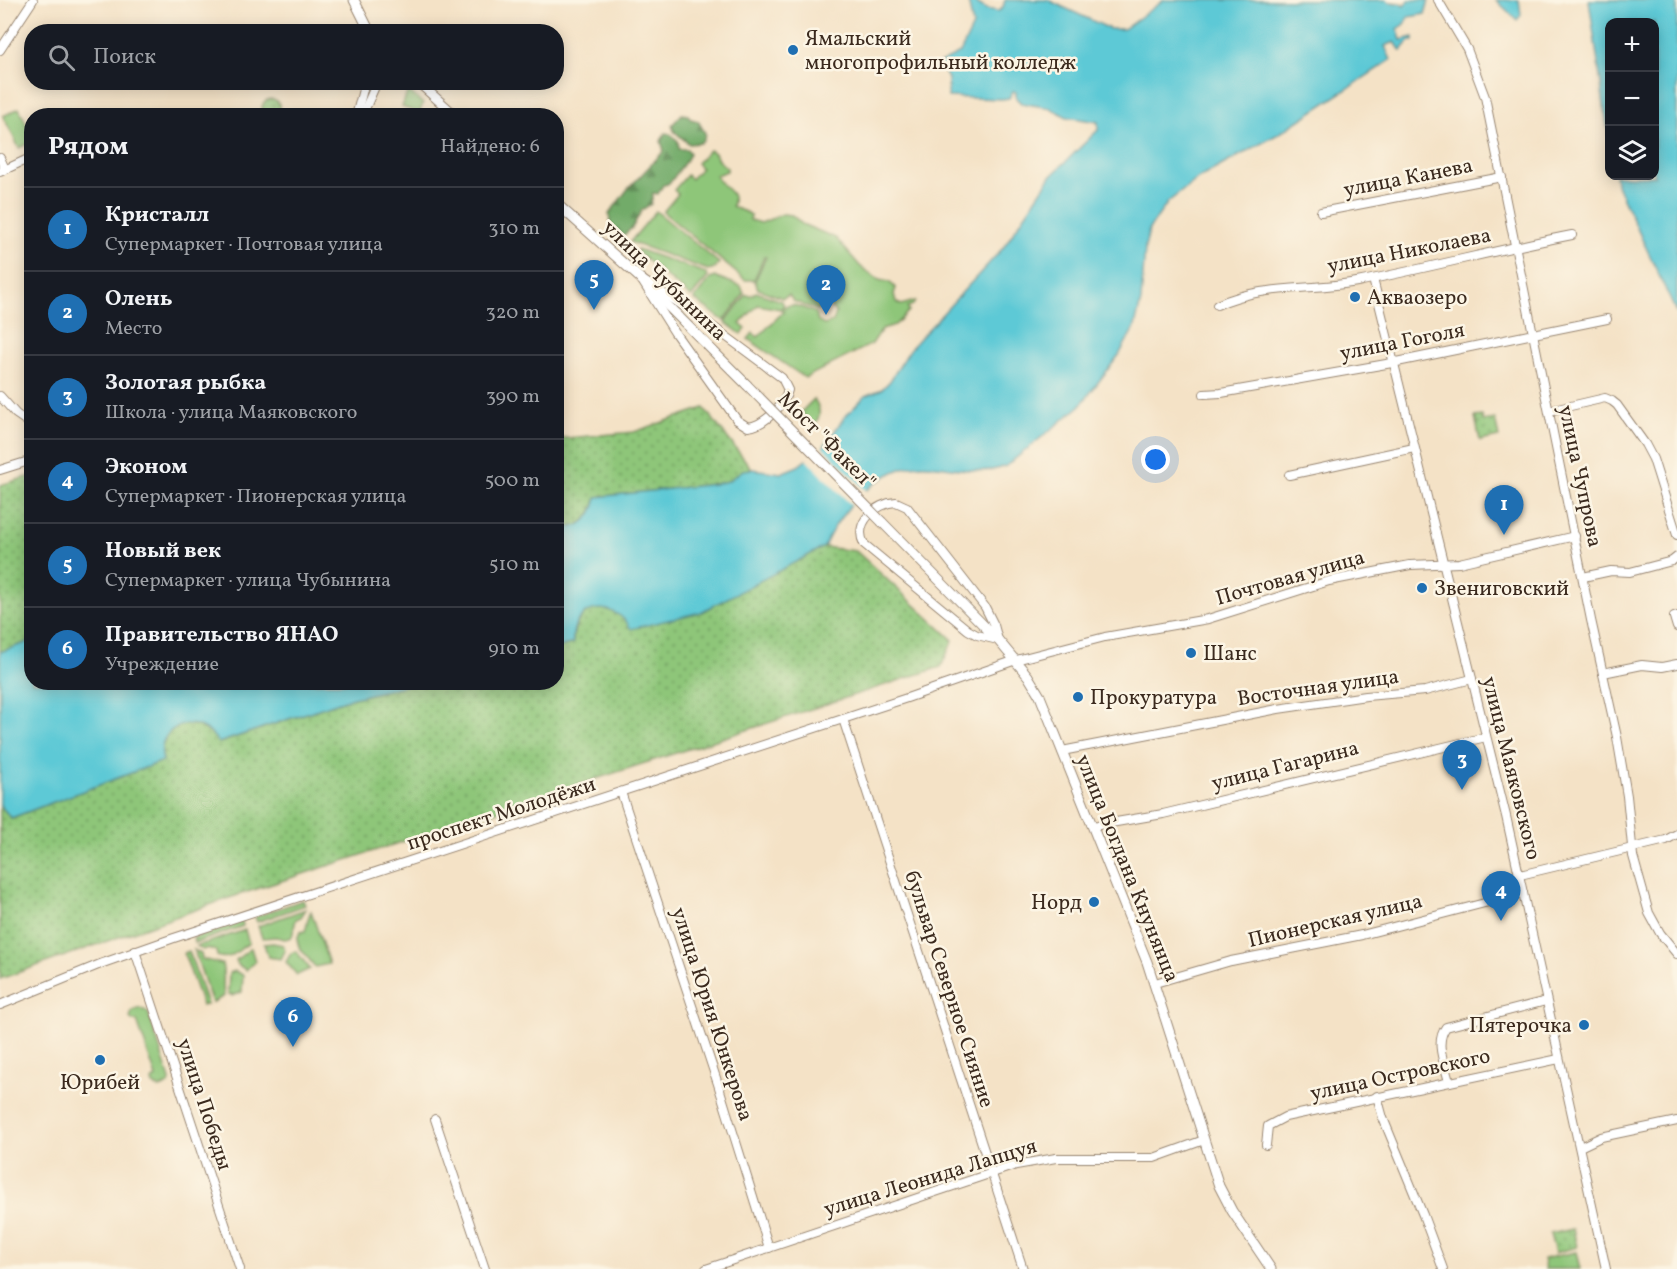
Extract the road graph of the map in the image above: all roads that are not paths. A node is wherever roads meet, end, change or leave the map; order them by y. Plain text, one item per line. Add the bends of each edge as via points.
1 (33, 0) edge
2 (354, 0) edge
3 (1440, 3) edge
4 (366, 24) edge
5 (0, 50) edge
6 (363, 90) edge
7 (373, 90) edge
8 (427, 90) edge
9 (358, 108) edge
10 (366, 108) edge
11 (447, 108) edge
12 (0, 158) edge
13 (24, 161) edge
14 (2, 170) edge
15 (1502, 177) junction
16 (564, 210) edge
17 (1321, 212) dead end
18 (1572, 235) dead end
19 (1515, 246) junction
20 (641, 279) junction
21 (1372, 279) junction
22 (1217, 305) dead end
23 (1607, 319) dead end
24 (1533, 332) junction
25 (1392, 363) junction
26 (747, 385) joint
27 (1204, 394) dead end
28 (0, 396) edge
29 (1549, 411) junction
30 (24, 420) edge
31 (1414, 448) junction
32 (24, 462) edge
33 (0, 470) edge
34 (1289, 475) dead end
35 (882, 522) joint
36 (1677, 535) edge
37 (1575, 536) junction
38 (1677, 557) edge
39 (1444, 565) junction
40 (1583, 577) junction
41 (1677, 616) edge
42 (1677, 627) edge
43 (998, 640) junction
44 (1016, 660) junction
45 (1677, 664) edge
46 (1603, 674) junction
47 (1472, 679) junction
48 (843, 719) junction
49 (1486, 736) junction
50 (1062, 751) junction
51 (621, 792) junction
52 (1093, 826) junction
53 (1677, 834) edge
54 (1632, 848) junction
55 (1520, 875) junction
56 (1523, 893) junction
57 (135, 951) junction
58 (1677, 954) edge
59 (1155, 983) junction
60 (1546, 1001) junction
61 (0, 1005) edge
62 (1559, 1059) junction
63 (1449, 1082) junction
64 (1377, 1096) junction
65 (435, 1119) dead end
66 (1677, 1121) edge
67 (1204, 1140) junction
68 (1266, 1145) dead end
69 (1580, 1148) junction
70 (991, 1173) junction
71 (769, 1248) junction
72 (240, 1269) edge
73 (485, 1269) edge
74 (706, 1269) edge
75 (1023, 1269) edge
76 (1270, 1269) edge
77 (1443, 1269) edge
78 (1606, 1269) edge

1 - 5 street
2 - 4 main road
3 - 15 street, улица Чупрова via 1467,49 1480,82
6 - 9 street
7 - 10 street
8 - 11 main road
12 - 14 street
13 - 14 street
15 - 17 street, улица Канева
15 - 19 street, улица Чупрова
16 - 20 main road, улица Чубынина
18 - 19 street, улица Николаева
19 - 21 street, улица Николаева
19 - 24 street, улица Чупрова
20 - 20 street via 736,420 748,427 759,425 785,400 788,390 782,378
20 - 26 main road, улица Чубынина
21 - 22 street, улица Николаева via 1254,292
21 - 25 street, улица Маяковского
23 - 24 street, улица Гоголя
24 - 25 street, улица Гоголя
24 - 29 street, улица Чупрова
25 - 27 street, улица Гоголя
25 - 31 street, улица Маяковского
26 - 35 main road, Мост "Факел", bridge
28 - 30 street
29 - 36 street via 1605,398 1612,400 1646,444
29 - 37 street, улица Чупрова
31 - 34 street
31 - 39 street, улица Маяковского
32 - 33 street
35 - 43 main road, улица Богдана Кнунянца
37 - 39 street, Почтовая улица
37 - 40 street, улица Чупрова
38 - 40 street via 1630,572 1611,571
39 - 44 street, Почтовая улица via 1417,564 1329,581 1208,619 1106,637
39 - 47 street, улица Маяковского
40 - 46 street, улица Чупрова
41 - 42 street
43 - 43 street via 985,607 907,507 896,501 884,504 865,519 860,534 864,544 968,630
43 - 44 main road, улица Богдана Кнунянца
44 - 48 street, проспект Молодёжи
44 - 50 main road, улица Богдана Кнунянца via 1034,685
45 - 46 street via 1642,665
46 - 54 street, улица Чупрова via 1627,796
47 - 49 street, улица Маяковского
47 - 50 street, Восточная улица via 1425,690 1278,709
48 - 51 street, проспект Молодёжи
48 - 70 street, бульвар Северное Сияние
49 - 52 street, улица Гагарина via 1163,814
49 - 55 street, улица Маяковского
50 - 52 main road, улица Богдана Кнунянца
51 - 57 street, проспект Молодёжи
51 - 71 street, улица Юрия Юнкерова
52 - 59 main road, улица Богдана Кнунянца
53 - 54 street
54 - 55 street
54 - 58 street, улица Чупрова via 1645,905
55 - 56 street, улица Маяковского
56 - 59 street, Пионерская улица
56 - 60 street, улица Маяковского
57 - 61 street, проспект Молодёжи
57 - 72 street, улица Победы
59 - 67 main road, улица Богдана Кнунянца
60 - 62 street, улица Маяковского
60 - 63 street via 1446,1027 1440,1046
62 - 63 street, улица Островского
62 - 69 street, улица Маяковского
63 - 64 street, улица Островского
64 - 68 street, улица Островского via 1285,1117 1268,1126
64 - 77 street
65 - 73 street
66 - 69 street via 1601,1137
67 - 70 street, улица Леонида Лапцуя via 1154,1158 1056,1158
67 - 76 main road, улица Богдана Кнунянца via 1225,1199
69 - 78 street, улица Маяковского
70 - 71 street, улица Леонида Лапцуя
70 - 75 street, бульвар Северное Сияние
71 - 74 street, улица Леонида Лапцуя

